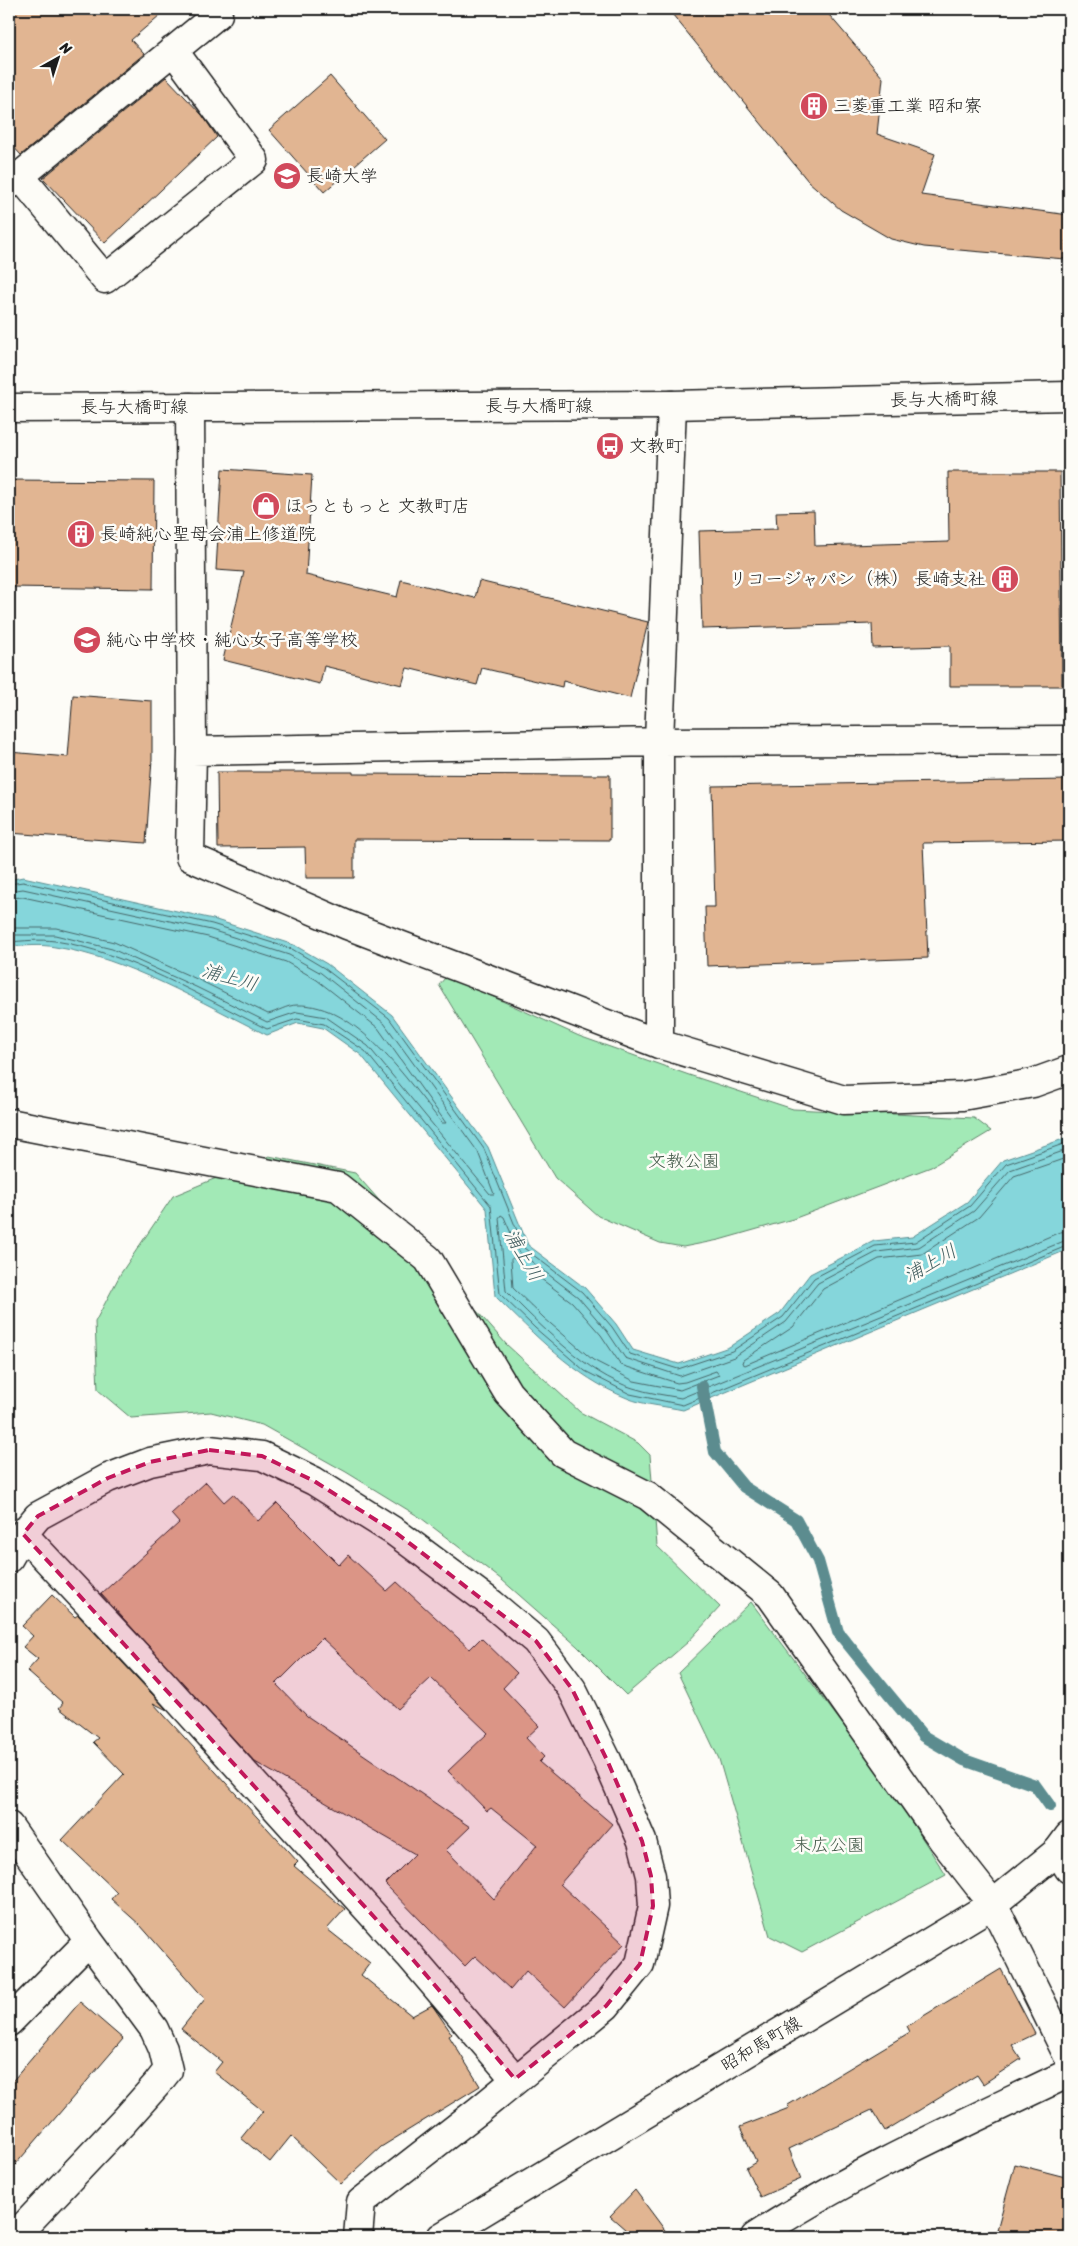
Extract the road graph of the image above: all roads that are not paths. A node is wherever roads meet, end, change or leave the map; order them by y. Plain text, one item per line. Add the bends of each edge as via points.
1 (218, 14) dead end
2 (173, 50) junction
3 (14, 181) edge
4 (1069, 396) edge
5 (672, 405) junction
6 (190, 407) junction
7 (9, 408) edge
8 (1069, 740) edge
9 (659, 742) junction
10 (192, 751) junction
11 (659, 1044) junction
12 (1069, 1070) edge
13 (9, 1123) edge
14 (24, 1534) junction
15 (9, 1558) edge
16 (9, 1826) edge
17 (1065, 1852) edge
18 (992, 1904) junction
19 (89, 1941) junction
20 (9, 2022) edge
21 (1069, 2058) edge
22 (1069, 2072) edge
23 (515, 2079) junction
24 (14, 2237) edge
25 (358, 2237) edge
26 (440, 2237) edge
27 (756, 2237) edge

1 - 2 street
2 - 3 street
2 - 3 street via 254,160 104,279
4 - 5 street, 長与大橋町線
5 - 6 street, 長与大橋町線
5 - 9 street
6 - 7 street, 長与大橋町線
6 - 10 street
8 - 9 street
9 - 10 street
9 - 11 street
10 - 11 street via 190,857 348,925
11 - 12 street via 844,1100 962,1096 1033,1083
13 - 18 street via 338,1187 428,1260 508,1393 563,1453 648,1496 770,1595 942,1839
14 - 15 street
14 - 23 street via 409,1955
14 - 23 street via 38,1516 108,1478 150,1462 210,1450 262,1456 314,1481 395,1532 536,1641 572,1690 607,1760 642,1841 651,1876 653,1906 640,1964 606,2006
16 - 19 street
17 - 18 street, 昭和馬町線
18 - 21 street
18 - 26 street, 昭和馬町線
19 - 20 street
19 - 24 street via 154,2029 168,2070
22 - 27 street via 882,2164 795,2211
23 - 25 street via 361,2202

